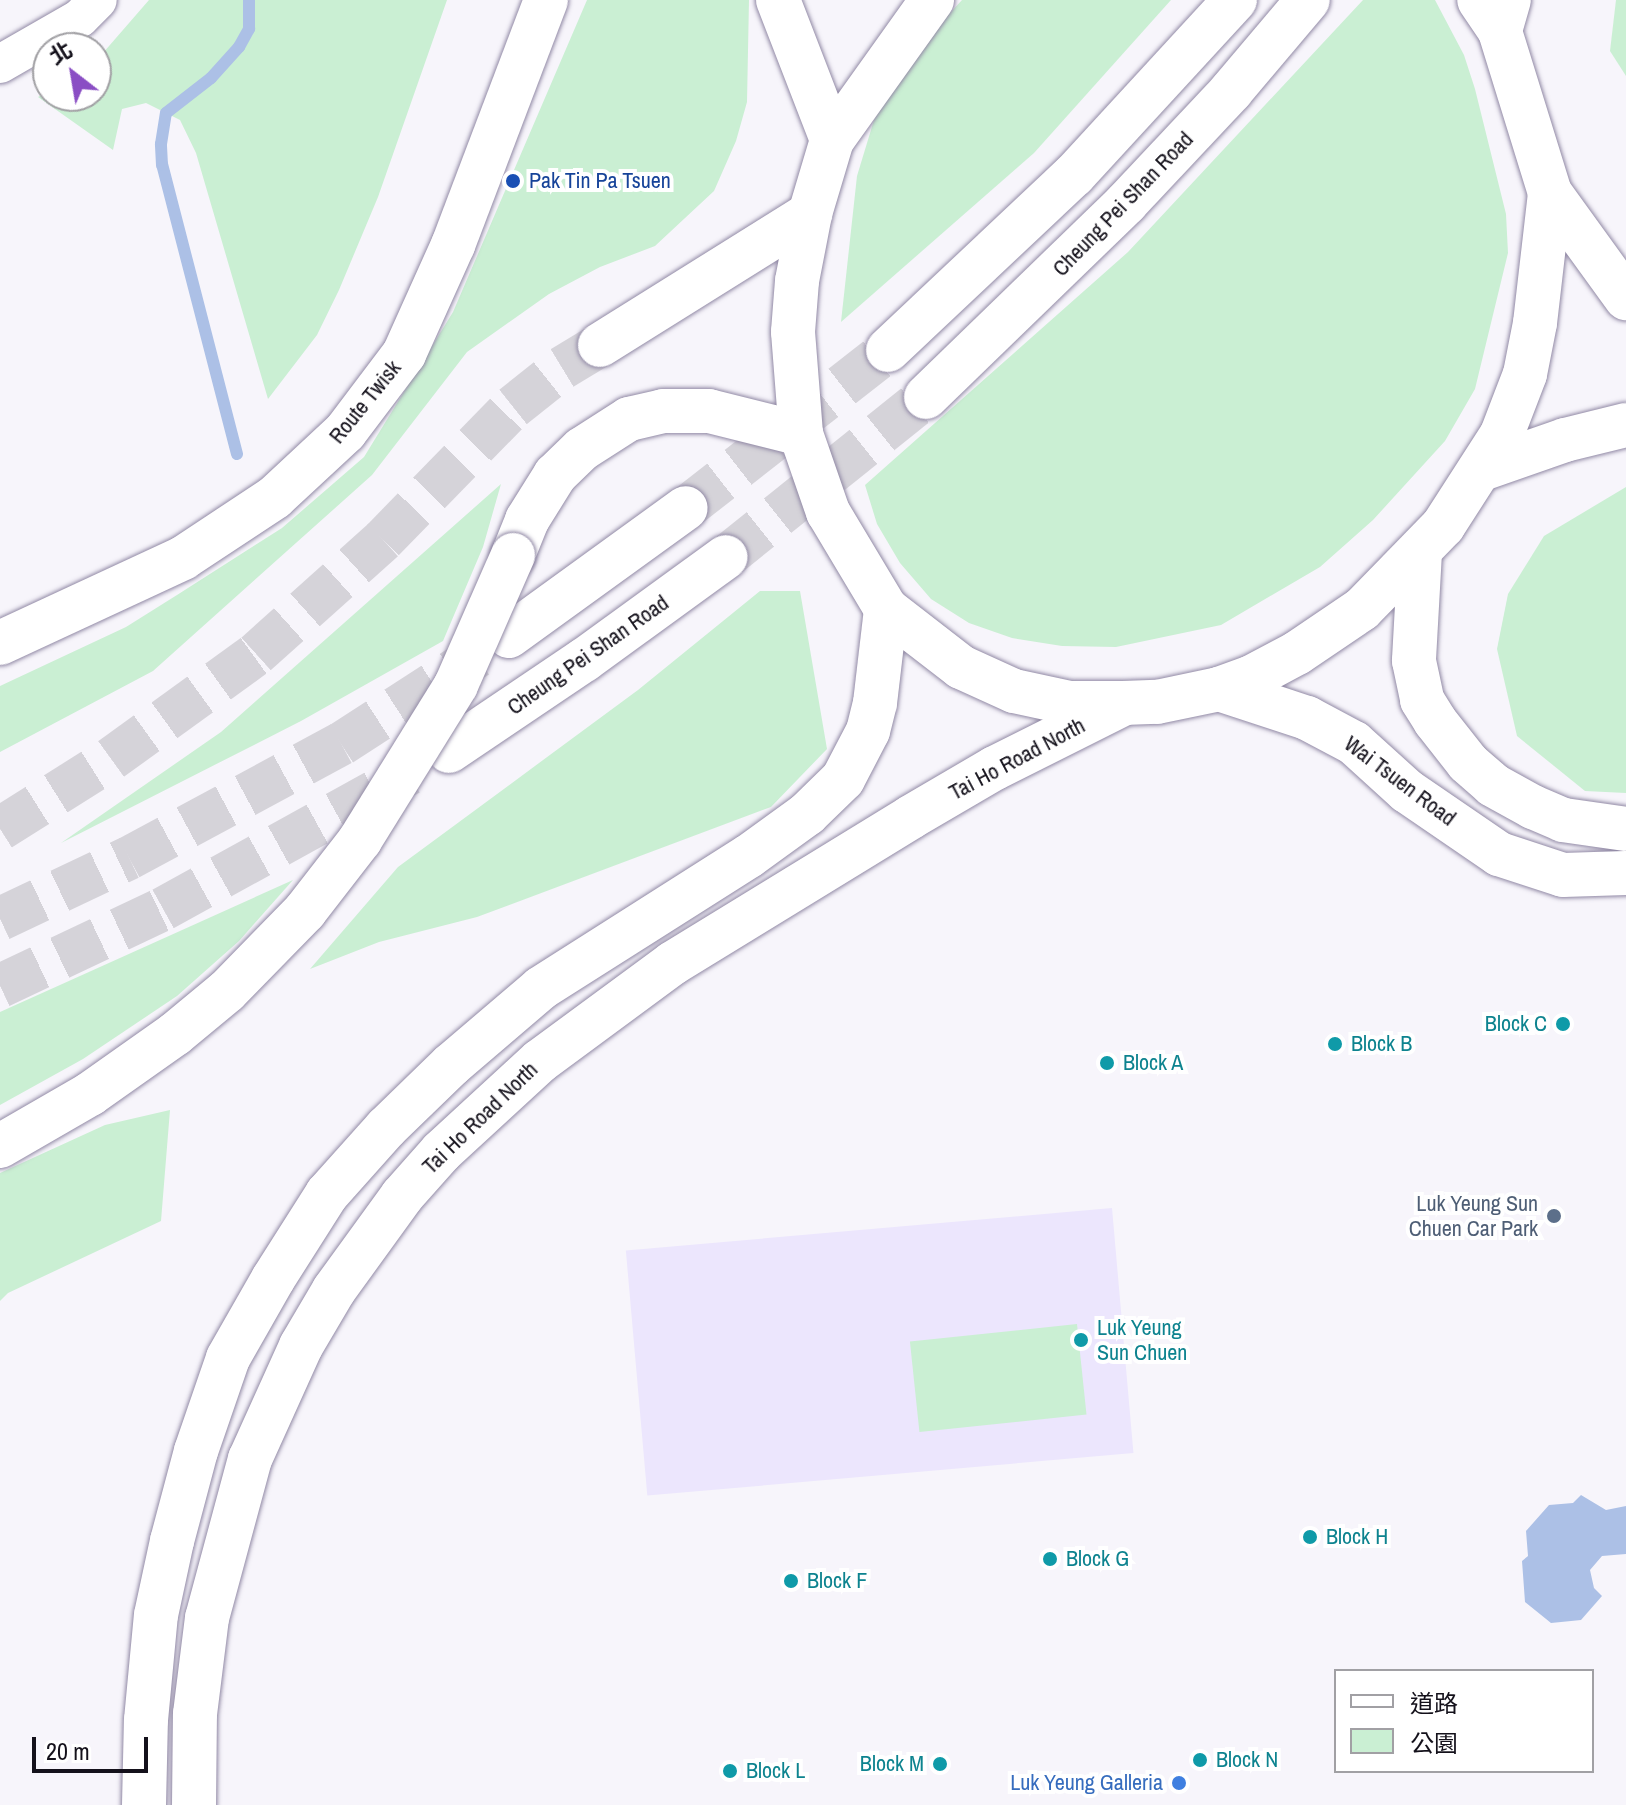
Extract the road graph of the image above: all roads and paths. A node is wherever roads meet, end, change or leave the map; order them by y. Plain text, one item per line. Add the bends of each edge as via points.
1 (98, 0) edge
2 (546, 0) edge
3 (778, 0) edge
4 (932, 0) edge
5 (1235, 0) edge
6 (1308, 0) edge
7 (1496, 10) edge
8 (0, 64) edge
9 (832, 140) junction
10 (1550, 193) junction
11 (810, 214) junction
12 (1626, 298) edge
13 (600, 345) tunnel mouth
14 (888, 350) tunnel mouth
15 (926, 397) tunnel mouth
16 (1626, 425) edge
17 (801, 434) junction
18 (1482, 469) junction
19 (686, 508) tunnel mouth
20 (1420, 552) junction
21 (726, 557) tunnel mouth
22 (886, 609) junction
23 (509, 636) tunnel mouth
24 (0, 643) edge
25 (1219, 689) junction
26 (1123, 703) junction
27 (449, 751) tunnel mouth
28 (1626, 829) edge
29 (1626, 873) edge
30 (0, 1146) edge
31 (144, 1805) edge
32 (194, 1805) edge

1 - 8 street via 80,18
2 - 24 main road, Route Twisk via 453,245 404,354 345,432 275,497 183,558
3 - 9 main road
4 - 9 main road
5 - 14 main road via 1074,175
6 - 15 main road, Cheung Pei Shan Road via 1126,203
7 - 10 main road
9 - 11 main road
10 - 12 main road
10 - 18 main road via 1525,374
11 - 13 main road
11 - 17 main road via 793,332
16 - 18 main road
17 - 22 main road via 828,512
17 - 30 main road, bridge via 709,411 663,411 629,419 590,442 555,475 527,520 456,685 360,840 305,911 227,991 175,1034 90,1094
18 - 20 main road
19 - 23 main road
20 - 25 main road via 1349,618 1297,653
20 - 28 main road via 1414,661 1422,700 1435,721 1493,785 1563,820
21 - 27 main road, Cheung Pei Shan Road
22 - 26 main road via 961,667 1014,691 1070,703
22 - 31 main road via 868,731 843,779 807,814 749,856 541,988 451,1065 327,1194 228,1358 196,1451 156,1615
25 - 26 main road
25 - 29 main road, Wai Tsuen Road via 1307,718 1343,737 1407,791 1499,854 1563,875
26 - 32 main road, Tai Ho Road North via 995,768 673,963 540,1061 441,1152 365,1244 301,1346 250,1459 218,1568 200,1663

